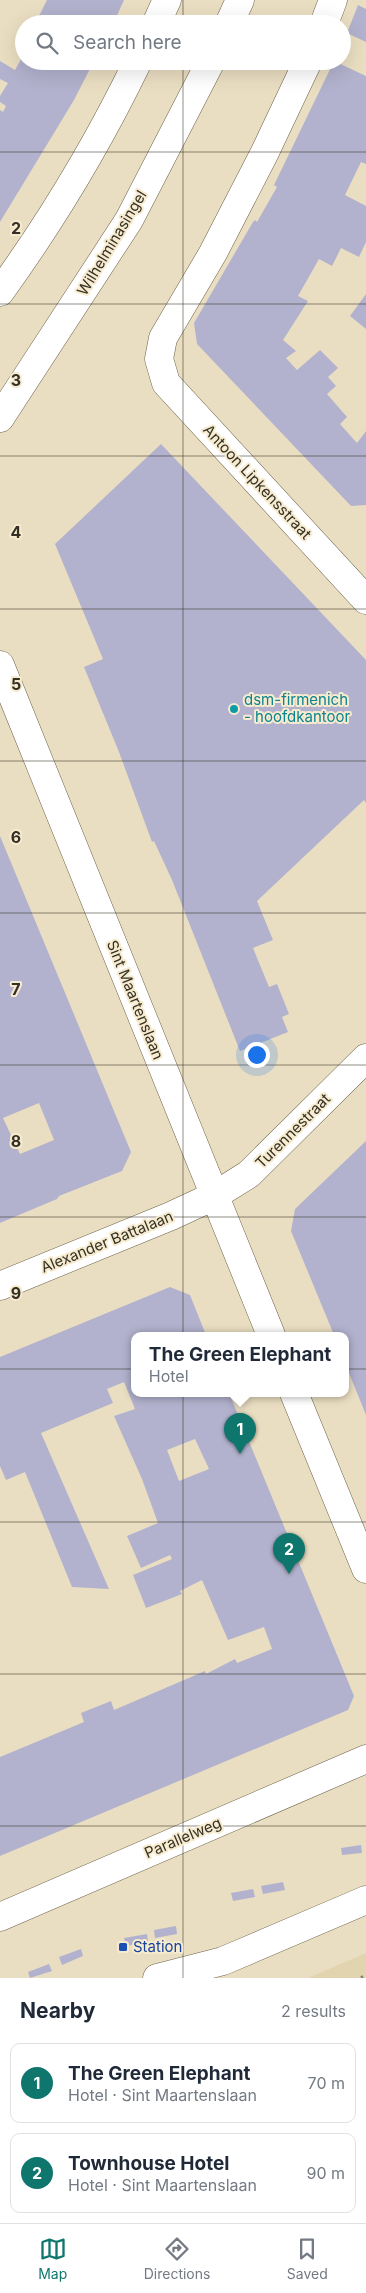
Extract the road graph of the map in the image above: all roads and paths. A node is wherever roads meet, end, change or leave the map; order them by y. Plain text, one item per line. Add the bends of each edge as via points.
1 (167, 0) edge
2 (240, 0) edge
3 (333, 0) edge
4 (160, 15) edge
5 (234, 15) edge
6 (327, 15) edge
7 (134, 70) edge
8 (206, 70) edge
9 (304, 70) edge
10 (0, 292) edge
11 (0, 418) edge
12 (362, 587) edge
13 (0, 665) edge
14 (366, 1058) edge
15 (214, 1196) junction
16 (0, 1286) edge
17 (270, 1332) edge
18 (296, 1397) edge
19 (366, 1569) edge
20 (366, 1759) edge
21 (366, 1900) edge
22 (0, 1916) edge
23 (157, 1978) edge

1 - 4 street
2 - 5 street
3 - 6 street
7 - 10 street via 69,188
8 - 11 street, Wilhelminasingel via 129,220
9 - 12 street, Antoon Lipkensstraat via 264,154 163,338 159,359 166,383
13 - 15 street, Sint Maartenslaan
14 - 15 street, Turennestraat via 249,1174
15 - 16 street, Alexander Battalaan
15 - 17 street, Sint Maartenslaan
18 - 19 street
20 - 22 street, Parallelweg
21 - 23 street via 223,1960

